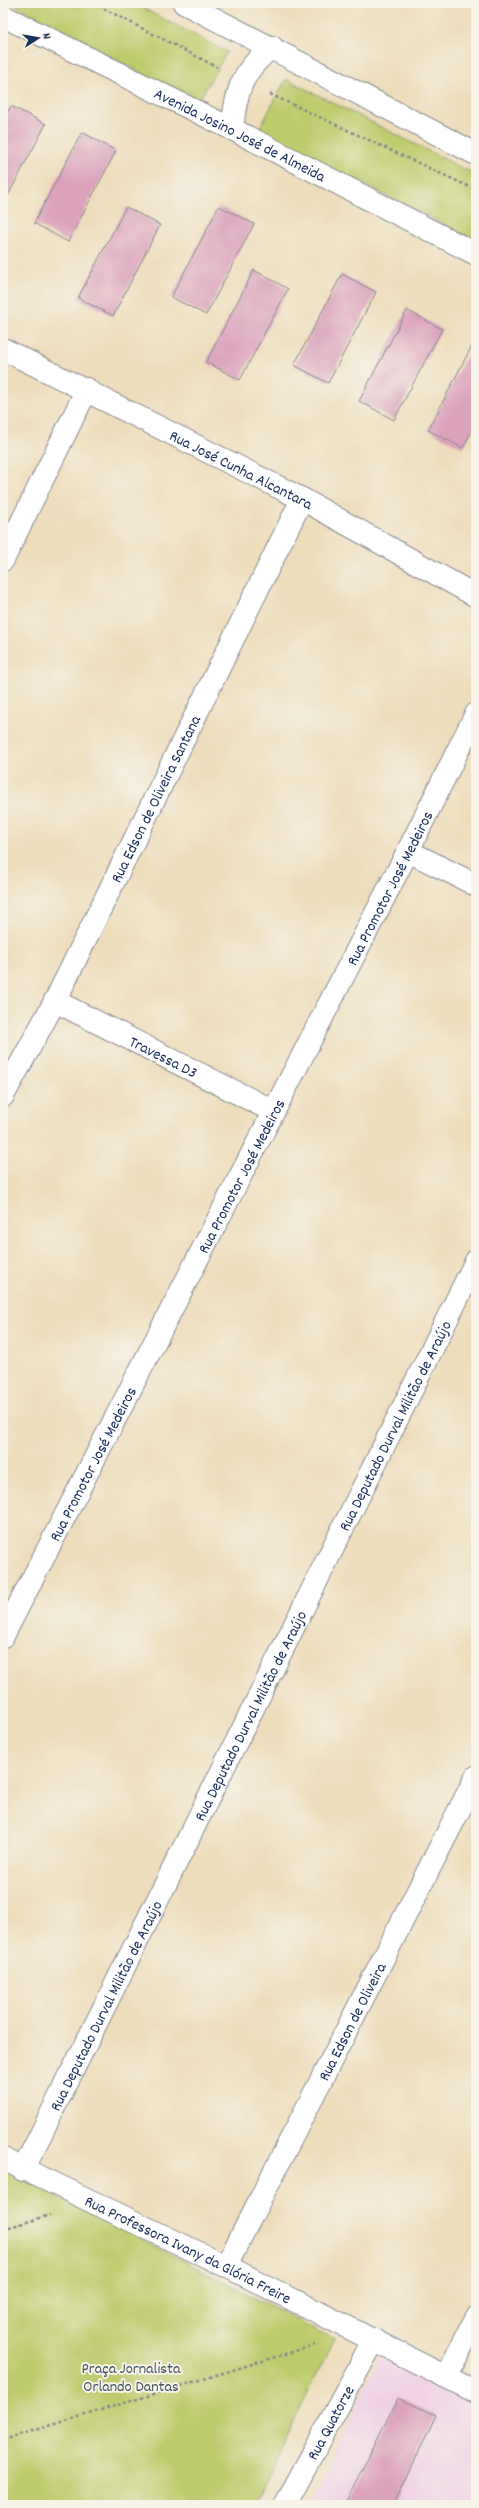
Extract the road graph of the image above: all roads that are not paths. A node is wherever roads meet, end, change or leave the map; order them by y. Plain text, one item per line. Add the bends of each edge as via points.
1 (184, 3) edge
2 (3, 16) edge
3 (272, 47) junction
4 (232, 129) junction
5 (476, 154) edge
6 (476, 254) edge
7 (3, 349) edge
8 (87, 389) junction
9 (302, 499) junction
10 (3, 560) edge
11 (476, 596) edge
12 (476, 714) edge
13 (408, 851) junction
14 (476, 885) edge
15 (55, 1001) junction
16 (3, 1096) edge
17 (273, 1111) junction
18 (476, 1261) edge
19 (3, 1636) edge
20 (476, 1777) edge
21 (3, 2159) edge
22 (23, 2170) junction
23 (226, 2266) junction
24 (476, 2318) edge
25 (365, 2336) junction
26 (446, 2377) junction
27 (476, 2392) edge
28 (285, 2505) edge

1 - 3 street
2 - 4 street, Avenida Josino José de Almeida
3 - 4 street via 255,60 242,81 235,98
3 - 5 street
4 - 6 street, Avenida Josino José de Almeida
7 - 8 street, Rua José Cunha Alcantara
8 - 9 street, Rua José Cunha Alcantara
8 - 10 street
9 - 11 street, Rua José Cunha Alcantara
9 - 15 street, Rua Edson de Oliveira Santana
12 - 13 street, Rua Promotor José Medeiros
13 - 14 street
13 - 17 street, Rua Promotor José Medeiros
15 - 16 street, Rua Edson de Oliveira Santana
15 - 17 street, Travessa D3
17 - 19 street, Rua Promotor José Medeiros
18 - 22 street, Rua Deputado Durval Militão de Araújo
20 - 23 street, Rua Edson de Oliveira
21 - 22 street, Rua Professora Ivany da Glória Freire
22 - 23 street, Rua Professora Ivany da Glória Freire
23 - 25 street, Rua Professora Ivany da Glória Freire
24 - 26 street
25 - 26 street, Rua Professora Ivany da Glória Freire
25 - 28 street, Rua Quatorze
26 - 27 street, Rua Professora Ivany da Glória Freire

